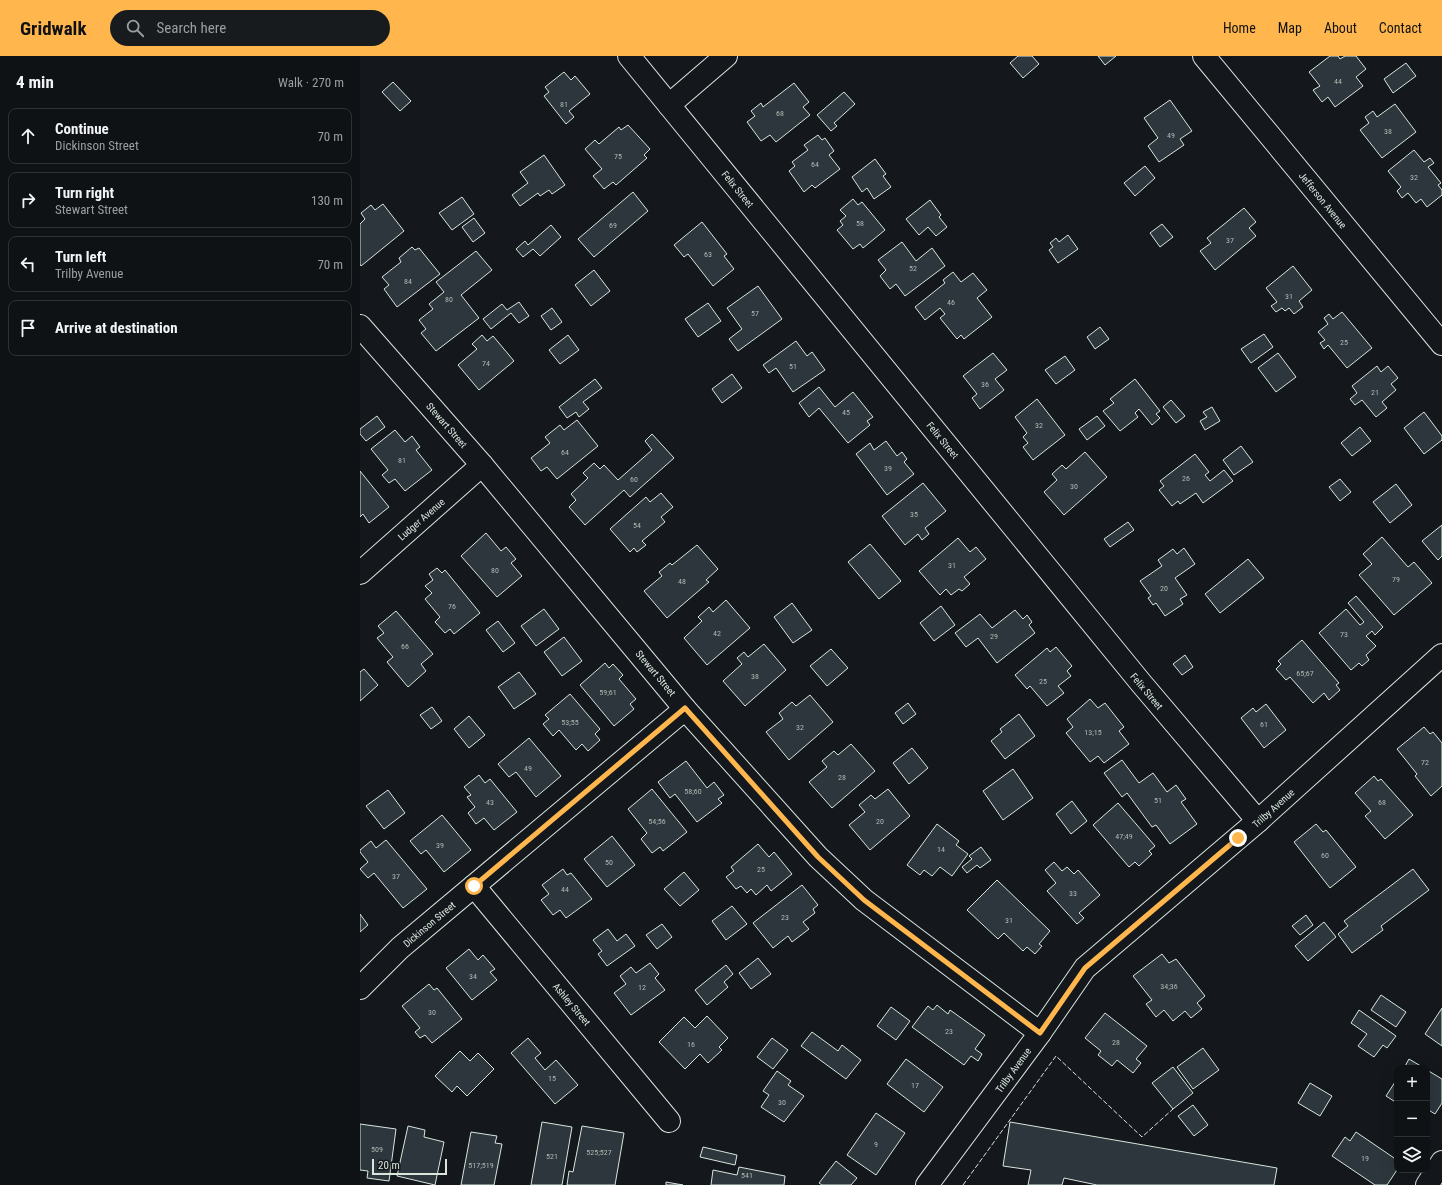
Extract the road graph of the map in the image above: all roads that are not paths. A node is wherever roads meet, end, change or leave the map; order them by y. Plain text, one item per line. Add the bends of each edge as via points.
1 (629, 56) edge
2 (726, 56) edge
3 (1204, 56) edge
4 (669, 105) junction
5 (360, 326) edge
6 (1442, 344) edge
7 (482, 465) junction
8 (360, 573) edge
9 (1442, 655) edge
10 (685, 708) junction
11 (1258, 821) junction
12 (474, 886) junction
13 (360, 988) edge
14 (1040, 1033) junction
15 (669, 1121) dead end
16 (1442, 1162) edge
17 (927, 1185) edge
18 (1427, 1185) edge

1 - 4 street, Felix Street
2 - 4 street
3 - 6 street, Jefferson Avenue
4 - 11 street, Felix Street via 1141,684
5 - 7 street, Stewart Street
7 - 8 street, Ludger Avenue
7 - 10 street, Stewart Street
9 - 11 street, Trilby Avenue
10 - 12 street, Dickinson Street
10 - 14 street, Stewart Street via 818,857 864,900
11 - 14 street, Trilby Avenue via 1085,968
12 - 13 street, Dickinson Street via 400,948
12 - 15 street, Ashley Street
14 - 17 street, Trilby Avenue
16 - 18 street

